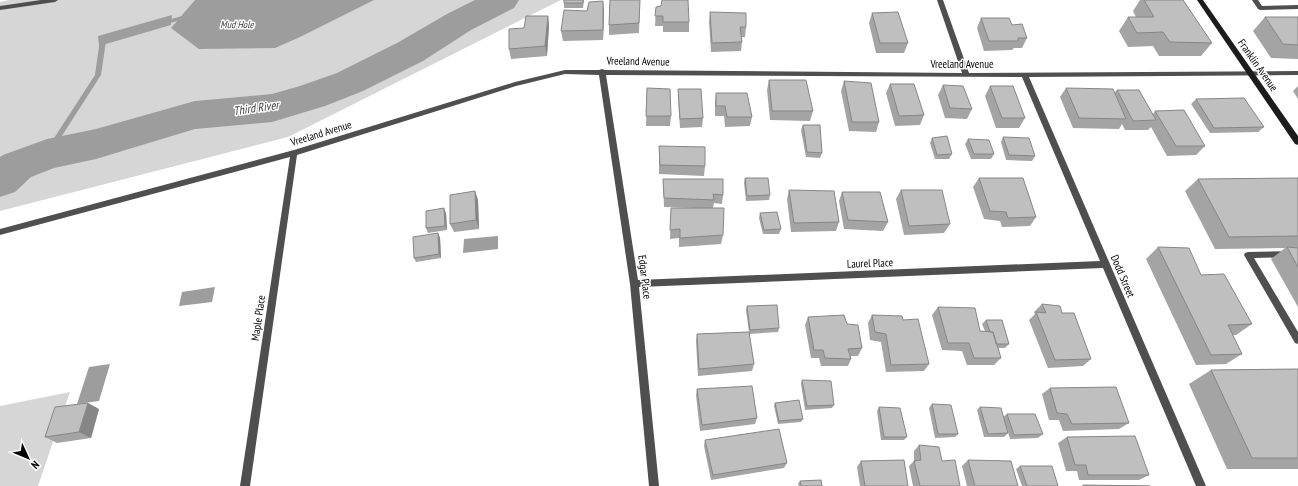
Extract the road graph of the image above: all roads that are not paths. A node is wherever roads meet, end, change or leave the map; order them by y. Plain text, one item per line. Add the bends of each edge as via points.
1 (55, 0) edge
2 (940, 0) edge
3 (1200, 0) edge
4 (1254, 0) edge
5 (1298, 7) edge
6 (0, 8) edge
7 (602, 71) junction
8 (1250, 73) junction
9 (1298, 73) edge
10 (966, 75) junction
11 (1024, 75) junction
12 (1298, 142) edge
13 (294, 153) junction
14 (0, 232) edge
15 (1298, 254) edge
16 (1106, 264) junction
17 (634, 284) junction
18 (1298, 340) edge
19 (245, 486) edge
20 (654, 486) edge
21 (1201, 486) edge

1 - 6 street
2 - 10 street
3 - 8 main road, Franklin Avenue
4 - 5 street via 1260,8
7 - 10 street, Vreeland Avenue
7 - 13 street, Vreeland Avenue via 565,72 515,84
7 - 17 street, Edgar Place
8 - 9 street, Vreeland Avenue
8 - 11 street, Vreeland Avenue
8 - 12 main road, Franklin Avenue
10 - 11 street, Vreeland Avenue
11 - 16 street, Dodd Street
13 - 14 street, Vreeland Avenue
13 - 19 street, Maple Place
15 - 18 street via 1248,255
16 - 17 street, Laurel Place
16 - 21 street, Dodd Street
17 - 20 street, Edgar Place

